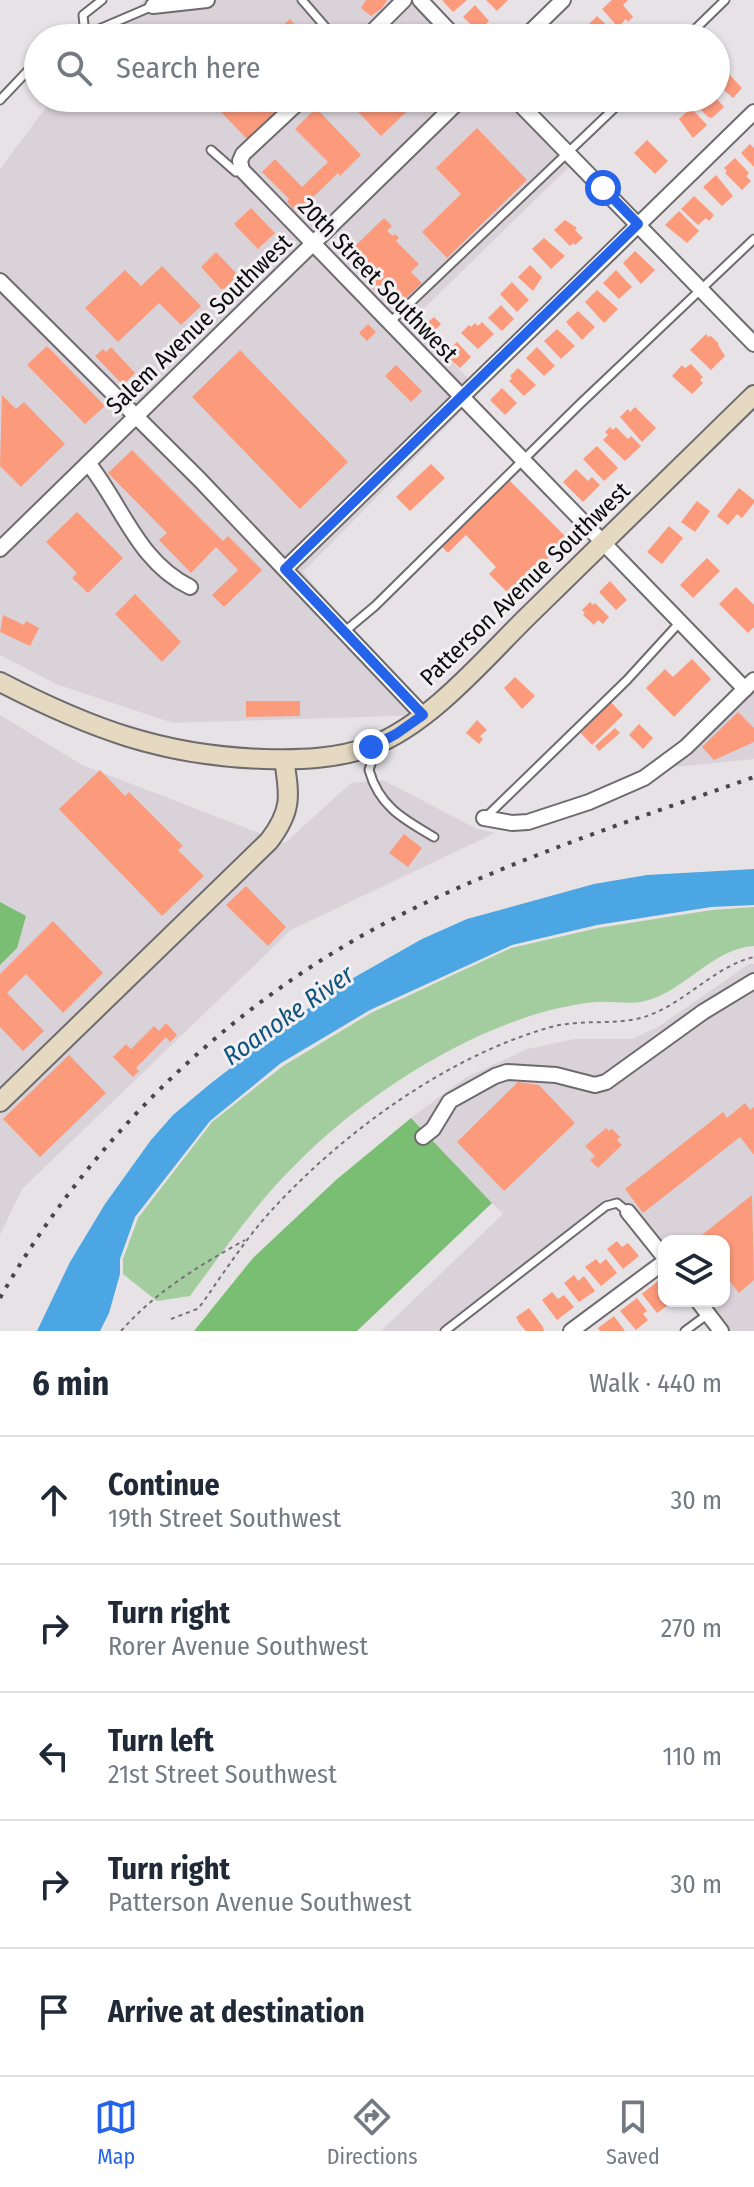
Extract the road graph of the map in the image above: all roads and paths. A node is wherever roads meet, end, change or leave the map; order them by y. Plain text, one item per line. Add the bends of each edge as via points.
1 (102, 0) edge
2 (207, 0) edge
3 (302, 0) edge
4 (404, 0) edge
5 (420, 0) edge
6 (563, 0) edge
7 (725, 0) edge
8 (157, 3) edge
9 (83, 24) edge
10 (111, 24) edge
11 (323, 24) edge
12 (380, 24) edge
13 (443, 24) edge
14 (538, 24) edge
15 (700, 24) edge
16 (24, 75) edge
17 (0, 100) edge
18 (288, 112) edge
19 (448, 112) edge
20 (528, 112) edge
21 (610, 112) edge
22 (754, 112) edge
23 (211, 150) dead end
24 (568, 152) junction
25 (242, 170) junction
26 (638, 224) junction
27 (754, 239) edge
28 (313, 244) junction
29 (0, 281) edge
30 (701, 290) junction
31 (389, 323) junction
32 (754, 344) edge
33 (754, 395) edge
34 (461, 396) junction
35 (135, 417) junction
36 (523, 462) junction
37 (88, 463) junction
38 (602, 543) junction
39 (0, 549) edge
40 (285, 569) junction
41 (190, 587) dead end
42 (680, 622) junction
43 (344, 632) junction
44 (0, 682) edge
45 (749, 684) edge
46 (423, 715) junction
47 (372, 751) junction
48 (284, 760) junction
49 (484, 818) joint
50 (434, 837) dead end
51 (754, 981) edge
52 (0, 1102) edge
53 (423, 1137) dead end
54 (628, 1212) joint
55 (248, 1238) dead end
56 (658, 1251) edge
57 (658, 1264) edge
58 (703, 1307) edge
59 (708, 1314) junction
60 (121, 1331) edge
61 (445, 1331) edge
62 (571, 1331) edge
63 (685, 1331) edge
64 (721, 1331) edge

1 - 9 lane via 83,15
2 - 8 street
3 - 11 lane
4 - 12 street
5 - 13 street
6 - 14 street
7 - 15 lane
8 - 10 lane
16 - 17 lane
18 - 25 street via 243,154
19 - 28 street, Salem Avenue Southwest
20 - 24 street
21 - 24 lane
22 - 26 street
23 - 25 lane, 20th Street Southwest via 236,172
24 - 26 street
24 - 31 lane
25 - 28 street, 20th Street Southwest
26 - 30 street
26 - 34 street
27 - 30 lane
28 - 31 street, 20th Street Southwest
28 - 35 street, Salem Avenue Southwest
29 - 35 street
30 - 32 street
30 - 36 lane
31 - 34 street, 20th Street Southwest
33 - 38 main road, Patterson Avenue Southwest
34 - 36 street, 20th Street Southwest
34 - 40 street
35 - 37 street, Salem Avenue Southwest
35 - 40 street
36 - 38 street, 20th Street Southwest
36 - 43 lane
37 - 39 street, Salem Avenue Southwest
37 - 41 street via 153,562
38 - 42 street, 20th Street Southwest
38 - 46 main road, Patterson Avenue Southwest
40 - 43 street
42 - 45 street, 20th Street Southwest
42 - 49 lane
43 - 46 street
44 - 48 main road, Patterson Avenue Southwest via 139,742 209,755
45 - 49 street via 665,764 625,788 528,822
46 - 47 main road, Patterson Avenue Southwest
47 - 48 main road, Patterson Avenue Southwest
47 - 50 lane via 369,770 388,808
48 - 52 main road via 290,800 284,822 269,841
51 - 53 street via 602,1084 507,1072 450,1101
54 - 56 street
54 - 61 lane via 617,1203 606,1206
55 - 60 path via 161,1293
57 - 62 street
58 - 59 street
59 - 63 lane
59 - 64 street

